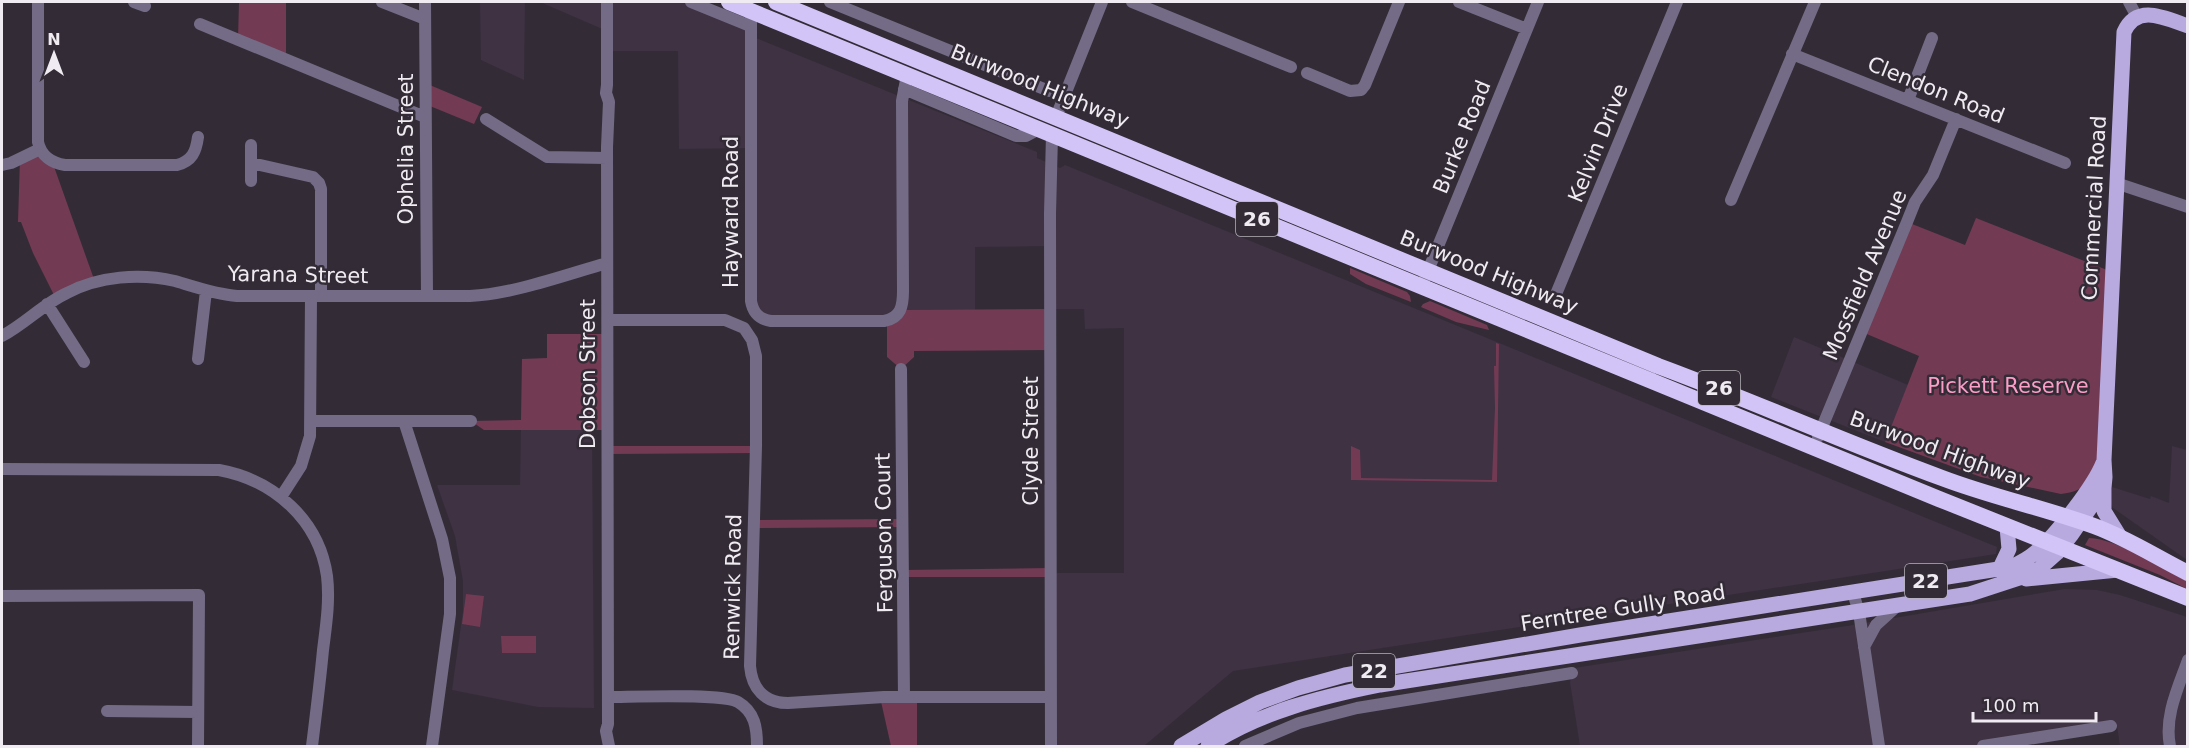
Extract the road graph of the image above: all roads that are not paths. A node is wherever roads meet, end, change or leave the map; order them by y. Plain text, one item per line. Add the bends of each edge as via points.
1 (38, 2) edge
2 (382, 2) edge
3 (425, 2) edge
4 (607, 2) edge
5 (692, 2) edge
6 (729, 2) edge
7 (776, 2) edge
8 (830, 2) edge
9 (1102, 2) edge
10 (1132, 2) edge
11 (1399, 2) edge
12 (1459, 2) edge
13 (1538, 2) edge
14 (1677, 2) edge
15 (1815, 2) edge
16 (2129, 2) edge
17 (2137, 17) junction
18 (750, 18) junction
19 (425, 19) junction
20 (200, 24) dead end
21 (2187, 26) edge
22 (1527, 29) junction
23 (1932, 38) dead end
24 (1792, 54) junction
25 (1291, 67) dead end
26 (1307, 73) dead end
27 (906, 82) junction
28 (1049, 91) dead end
29 (1908, 100) junction
30 (425, 117) junction
31 (1056, 117) junction
32 (486, 119) dead end
33 (1956, 119) junction
34 (1046, 132) junction
35 (198, 137) dead end
36 (251, 145) dead end
37 (40, 149) junction
38 (607, 158) junction
39 (251, 163) junction
40 (2065, 164) dead end
41 (2, 165) edge
42 (251, 181) dead end
43 (2116, 183) junction
44 (1731, 200) dead end
45 (2187, 207) edge
46 (607, 263) junction
47 (1424, 278) junction
48 (206, 291) junction
49 (316, 296) junction
50 (427, 296) junction
51 (1554, 299) dead end
52 (47, 304) junction
53 (608, 320) junction
54 (2, 334) edge
55 (198, 359) dead end
56 (84, 362) dead end
57 (901, 369) dead end
58 (311, 421) junction
59 (404, 421) junction
60 (471, 421) dead end
61 (1820, 430) junction
62 (1814, 448) junction
63 (2104, 460) junction
64 (2, 469) edge
65 (2104, 488) junction
66 (281, 497) junction
67 (2073, 520) junction
68 (2007, 527) junction
69 (2120, 537) junction
70 (2054, 545) junction
71 (1999, 570) junction
72 (2118, 570) junction
73 (2187, 573) edge
74 (2016, 580) junction
75 (1853, 593) junction
76 (2, 596) edge
77 (2187, 598) edge
78 (1897, 606) junction
79 (1859, 612) junction
80 (1864, 647) junction
81 (1503, 648) junction
82 (1560, 657) junction
83 (2187, 660) edge
84 (1505, 665) junction
85 (1572, 673) dead end
86 (1550, 676) junction
87 (1380, 685) junction
88 (1333, 694) junction
89 (608, 697) junction
90 (904, 697) junction
91 (1051, 697) junction
92 (1403, 699) junction
93 (107, 711) dead end
94 (198, 712) junction
95 (1323, 716) junction
96 (2111, 726) dead end
97 (198, 747) edge
98 (312, 747) edge
99 (432, 747) edge
100 (609, 747) edge
101 (757, 747) edge
102 (1051, 747) edge
103 (1181, 747) edge
104 (1208, 747) edge
105 (1245, 747) edge
106 (1878, 747) edge
107 (1983, 747) edge
108 (2170, 747) edge

1 - 37 street
2 - 19 street
3 - 19 street, Ophelia Street
4 - 38 street, Dobson Street
5 - 18 street, Burwood Highway
6 - 18 highway, Burwood Highway / 26
7 - 31 highway, Burwood Highway / 26
8 - 28 street, Burwood Highway
9 - 31 street
10 - 25 street
11 - 26 street via 1360,95
12 - 22 street
13 - 22 street, Burke Road
14 - 51 street, Kelvin Drive
15 - 24 street
16 - 17 street
17 - 21 main road via 2152,14
17 - 43 main road, Commercial Road via 2123,36
18 - 27 highway, Burwood Highway / 26
18 - 27 street, Hayward Road via 751,301 760,318 884,321 901,310 902,100
19 - 30 street, Ophelia Street
20 - 30 street
22 - 47 street, Burke Road
23 - 29 street
24 - 29 street, Clendon Road
24 - 44 street
27 - 34 highway, Burwood Highway / 26
29 - 33 street, Clendon Road
30 - 50 street, Ophelia Street
31 - 34 highway
31 - 47 highway, Burwood Highway / 26
32 - 38 street via 550,158
33 - 40 street, Clendon Road
33 - 61 street, Mossfield Avenue via 1933,175 1915,202
34 - 47 highway, Burwood Highway / 26
34 - 91 street, Clyde Street via 1050,184
35 - 37 street via 191,158 177,165 65,165 51,161
36 - 39 street
37 - 41 street
38 - 46 street, Dobson Street
39 - 42 street
39 - 49 street via 313,177 319,183
43 - 45 street
43 - 63 main road, Commercial Road
46 - 50 street, Yarana Street via 488,295
46 - 53 street, Dobson Street
47 - 61 highway, Burwood Highway / 26
47 - 62 highway, Burwood Highway / 26
48 - 49 street, Yarana Street via 237,296
48 - 52 street, Yarana Street via 168,280 128,277 85,285
48 - 55 street
49 - 50 street, Yarana Street
49 - 58 street
52 - 54 street, Yarana Street
52 - 56 street
53 - 89 street, Dobson Street
53 - 90 street, Renwick Road via 725,320 744,328 752,340 756,356 756,446 750,666 757,689 779,703
57 - 90 street, Ferguson Court
58 - 59 street
58 - 66 street via 303,460
59 - 60 street
59 - 99 street via 442,539 450,584 450,614
61 - 62 street, Mossfield Avenue
61 - 67 highway, Burwood Highway / 26 via 1943,479
62 - 68 highway, Burwood Highway / 26
63 - 65 main road, Commercial Road
63 - 67 main road, Commercial Road
64 - 66 street via 209,469 249,478
65 - 67 main road
65 - 69 main road, Commercial Road via 2104,512
66 - 98 street via 314,537 327,578 328,607
67 - 69 highway, Burwood Highway
67 - 70 main road, Ferntree Gully Road / 22
68 - 70 highway, Burwood Highway / 26
68 - 71 main road via 2009,549
69 - 73 highway, Burwood Highway
70 - 71 main road, Ferntree Gully Road / 22
70 - 72 highway, Burwood Highway
70 - 74 main road, Ferntree Gully Road / 22 via 2039,568
71 - 75 main road, Ferntree Gully Road / 22
72 - 74 main road
72 - 77 highway, Burwood Highway
74 - 78 main road, Ferntree Gully Road / 22 via 1970,594
75 - 79 street
75 - 81 main road, Ferntree Gully Road / 22
76 - 94 street via 199,595
78 - 79 main road, Ferntree Gully Road / 22
78 - 80 street via 1876,625
79 - 80 street
79 - 82 main road, Ferntree Gully Road / 22
80 - 106 street
81 - 84 main road
81 - 103 main road, Ferntree Gully Road / 22 via 1345,675 1298,688 1243,710
82 - 84 main road, Ferntree Gully Road / 22
82 - 86 street, Ferntree Gully Road
83 - 108 street via 2169,717
84 - 87 main road, Ferntree Gully Road / 22
85 - 86 street
86 - 92 street
87 - 88 main road, Ferntree Gully Road / 22
87 - 92 street
88 - 95 street
88 - 104 main road, Ferntree Gully Road / 22 via 1277,711
89 - 100 street, Dobson Street
89 - 101 street via 734,700 754,719
90 - 91 street, Renwick Road
91 - 102 street, Clyde Street
92 - 95 street
93 - 94 street
94 - 97 street
95 - 105 street via 1279,730
96 - 107 street

